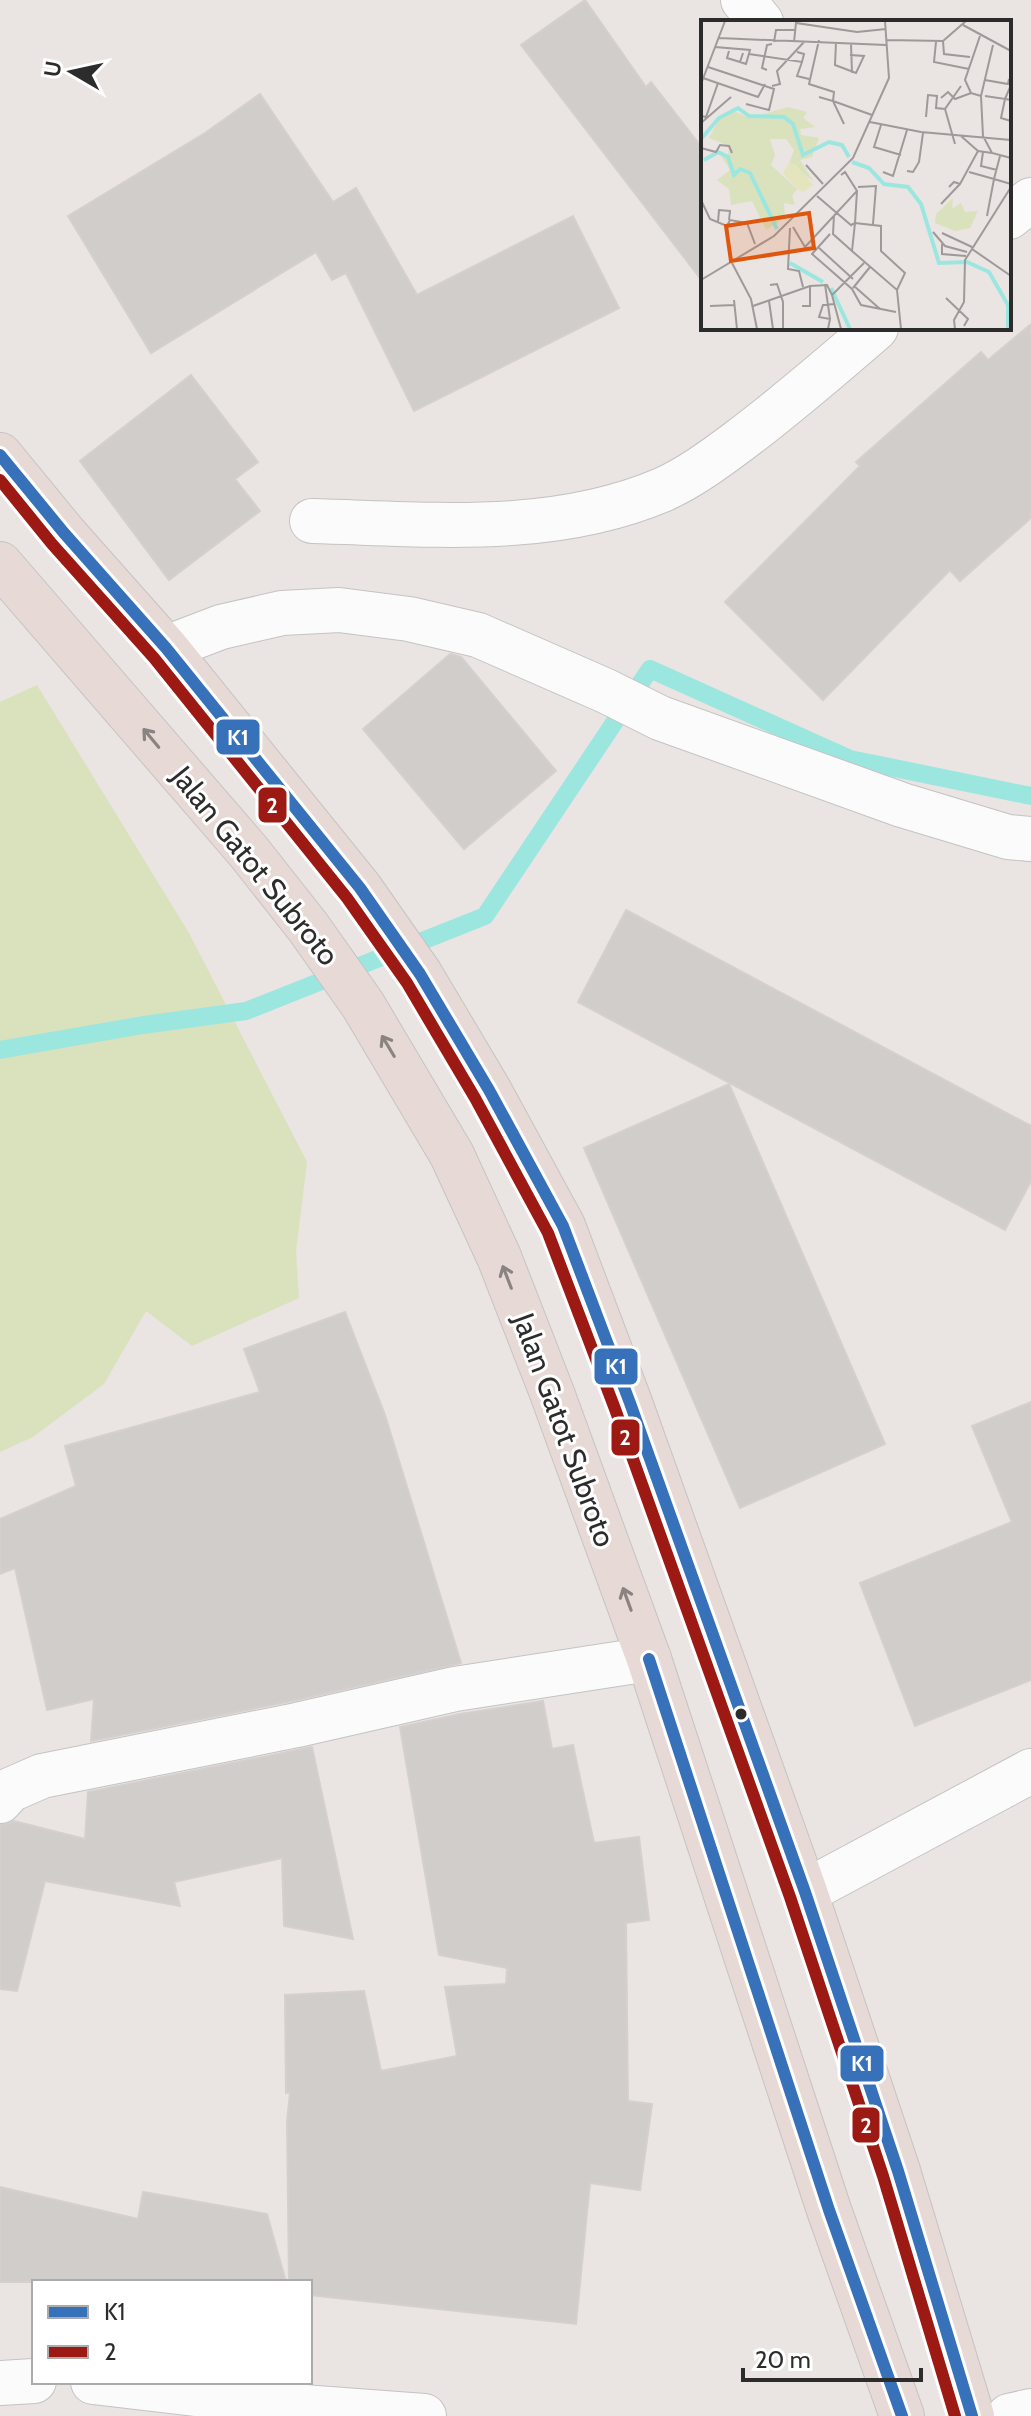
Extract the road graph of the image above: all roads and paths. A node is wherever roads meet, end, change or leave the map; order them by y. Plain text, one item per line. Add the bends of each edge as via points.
1 (743, 0) edge
2 (759, 20) edge
3 (1031, 200) edge
4 (1011, 215) edge
5 (874, 330) edge
6 (0, 455) edge
7 (312, 521) dead end
8 (0, 564) edge
9 (166, 648) junction
10 (1031, 839) edge
11 (649, 1659) junction
12 (1031, 1771) edge
13 (0, 1801) edge
14 (805, 1892) junction
15 (32, 2381) edge
16 (0, 2383) edge
17 (110, 2384) edge
18 (1031, 2411) edge
19 (424, 2416) edge
20 (902, 2416) edge
21 (972, 2416) edge
22 (1009, 2416) edge

1 - 2 street
3 - 4 street
5 - 7 street via 791,402 663,490 595,511 530,523
6 - 9 highway
11 -> 8 highway, Jalan Gatot Subroto via 499,1257 452,1155 363,1005 308,927
9 - 10 street via 267,617 339,610 409,619 478,635 660,718 902,805
9 - 14 highway via 360,888 420,974 563,1226
11 - 13 street via 455,1689 42,1776 10,1790
11 - 20 highway, Jalan Gatot Subroto
12 - 14 street
14 - 21 highway
15 - 16 street
17 - 19 street
18 - 22 street

